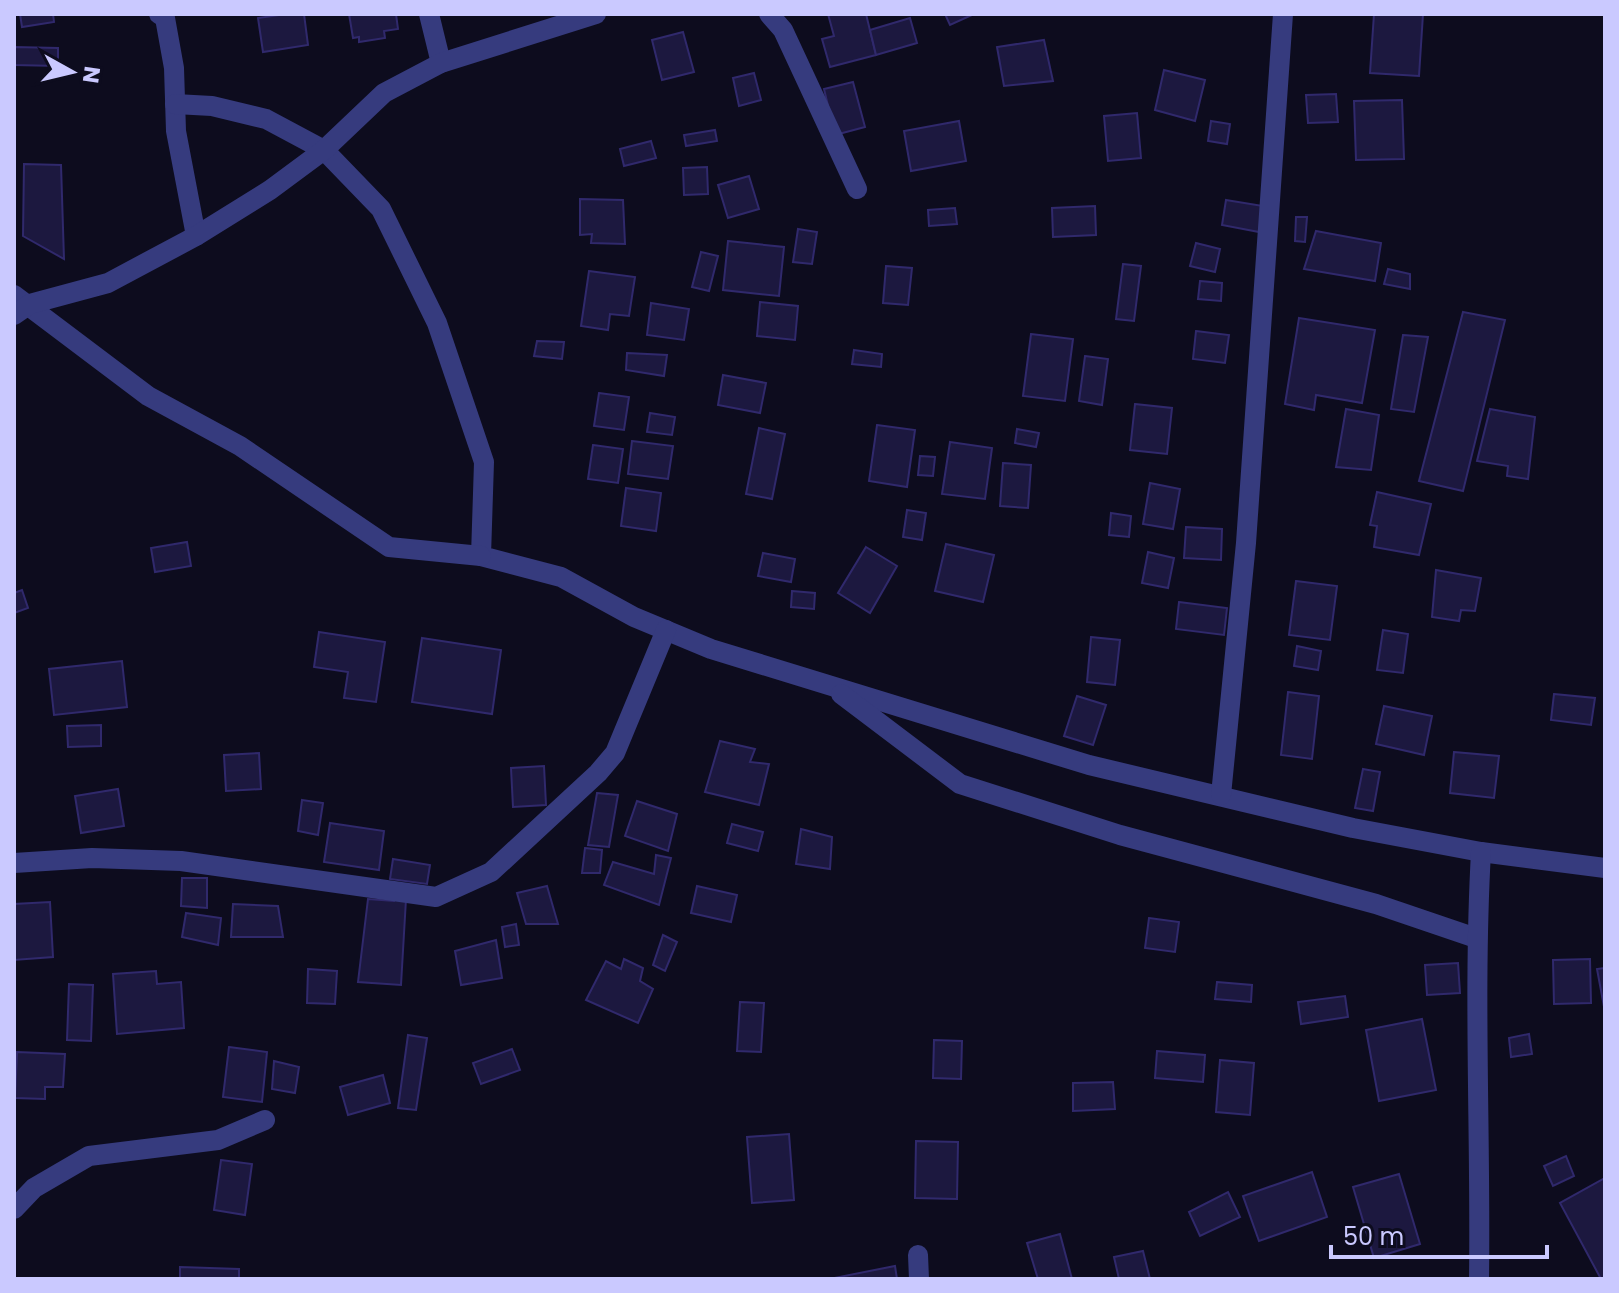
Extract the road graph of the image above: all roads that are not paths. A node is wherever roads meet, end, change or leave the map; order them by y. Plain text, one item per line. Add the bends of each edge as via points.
1 (159, 14) edge
2 (429, 14) edge
3 (596, 14) edge
4 (769, 14) edge
5 (1283, 14) edge
6 (441, 63) junction
7 (175, 104) junction
8 (324, 150) junction
9 (857, 189) dead end
10 (196, 236) junction
11 (19, 304) edge
12 (481, 556) junction
13 (666, 630) junction
14 (827, 683) junction
15 (1221, 795) junction
16 (1481, 852) junction
17 (14, 863) edge
18 (1605, 868) edge
19 (1476, 938) junction
20 (265, 1120) dead end
21 (14, 1209) edge
22 (918, 1255) dead end
23 (919, 1279) edge
24 (1479, 1279) edge

1 - 7 street via 165,18 172,55
2 - 6 street
3 - 6 street
4 - 9 street via 783,30
5 - 15 street via 1246,543
6 - 8 street via 384,93
7 - 8 street via 212,106 266,119
7 - 10 street
8 - 10 street
8 - 12 street via 381,209 437,323 484,462
10 - 11 street via 108,283
11 - 12 street via 148,396 240,446 389,547
12 - 13 street via 561,577
13 - 14 street
13 - 17 street via 615,753 598,773 491,872 436,897 181,861 92,858
14 - 15 street via 1089,765
14 - 19 street via 960,784
15 - 16 street
16 - 18 street
16 - 19 street
19 - 24 street
20 - 21 street via 218,1140 89,1156 34,1188
22 - 23 street

